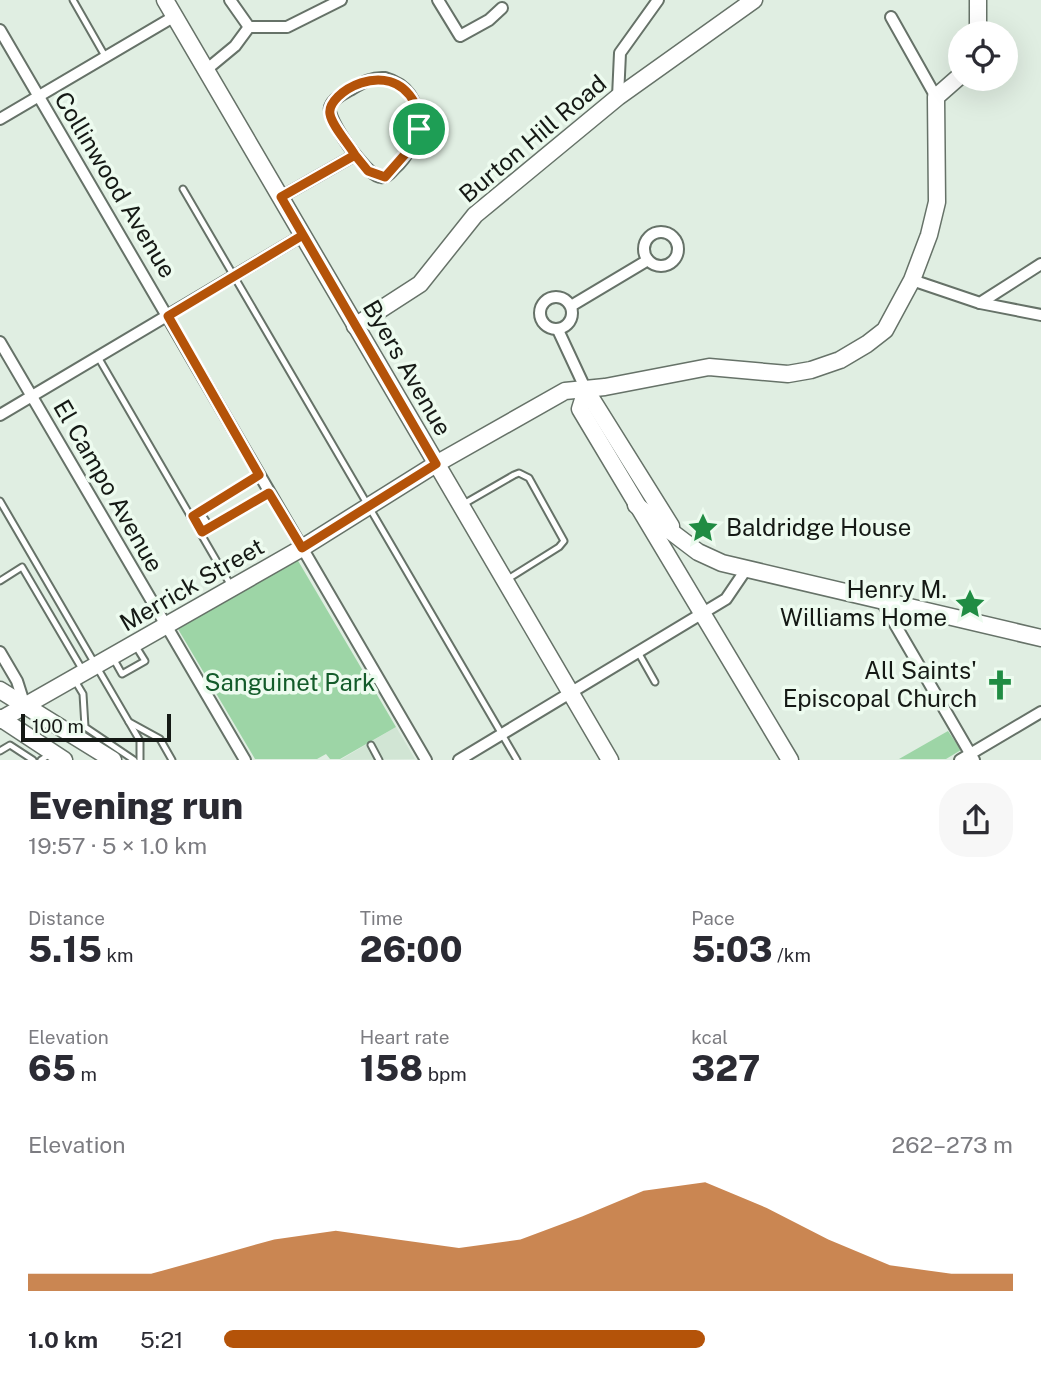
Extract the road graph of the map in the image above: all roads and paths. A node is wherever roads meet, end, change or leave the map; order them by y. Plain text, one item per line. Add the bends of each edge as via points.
1 (73, 0) edge
2 (165, 0) edge
3 (230, 0) edge
4 (438, 0) edge
5 (658, 0) edge
6 (754, 0) edge
7 (978, 0) edge
8 (338, 2) edge
9 (502, 8) dead end
10 (174, 16) junction
11 (891, 18) dead end
12 (978, 21) edge
13 (250, 27) junction
14 (0, 30) edge
15 (105, 56) junction
16 (206, 70) junction
17 (948, 86) edge
18 (38, 96) junction
19 (618, 97) junction
20 (936, 97) junction
21 (0, 119) edge
22 (355, 155) junction
23 (183, 189) dead end
24 (281, 197) junction
25 (303, 235) junction
26 (648, 260) dead end
27 (1041, 264) edge
28 (236, 275) junction
29 (912, 280) junction
30 (980, 303) junction
31 (571, 306) junction
32 (168, 316) junction
33 (1041, 316) edge
34 (355, 326) junction
35 (558, 330) junction
36 (0, 342) edge
37 (98, 357) junction
38 (586, 390) junction
39 (32, 396) junction
40 (0, 415) edge
41 (436, 464) junction
42 (259, 475) junction
43 (269, 493) junction
44 (0, 501) edge
45 (369, 504) junction
46 (636, 505) junction
47 (461, 506) junction
48 (200, 512) junction
49 (193, 516) junction
50 (210, 527) junction
51 (202, 532) junction
52 (678, 537) junction
53 (302, 548) junction
54 (745, 571) junction
55 (505, 580) junction
56 (0, 581) edge
57 (233, 588) junction
58 (882, 602) junction
59 (701, 615) junction
60 (167, 626) junction
61 (1041, 638) edge
62 (0, 652) edge
63 (638, 652) junction
64 (84, 671) junction
65 (655, 682) dead end
66 (0, 690) edge
67 (570, 692) junction
68 (25, 706) junction
69 (1041, 712) edge
70 (1, 719) edge
71 (129, 722) junction
72 (501, 733) junction
73 (371, 745) dead end
74 (0, 751) edge
75 (55, 757) edge
76 (116, 757) edge
77 (968, 758) edge
78 (33, 760) edge
79 (134, 760) edge
80 (140, 760) edge
81 (172, 760) edge
82 (245, 760) edge
83 (379, 760) edge
84 (426, 760) edge
85 (459, 760) edge
86 (517, 760) edge
87 (610, 760) edge
88 (790, 760) edge

1 - 15 lane
2 - 10 street, Byers Avenue
3 - 13 street
4 - 9 street via 460,36
5 - 19 street via 620,53
6 - 19 street, Burton Hill Road
7 - 12 street
8 - 13 street via 287,27
10 - 15 street
10 - 16 street, Byers Avenue
11 - 20 street
13 - 16 street
14 - 18 street, Collinwood Avenue
15 - 18 street
16 - 24 street, Byers Avenue
17 - 20 street
18 - 21 street
18 - 32 street, Collinwood Avenue
19 - 34 street, Burton Hill Road via 475,215 420,284
20 - 29 street, Merrick Street via 937,202
22 - 22 street via 330,116 330,107 335,99 370,79 393,81 415,104 419,129 415,143 385,177 368,171
22 - 24 street
23 - 28 lane
24 - 25 street, Byers Avenue
25 - 28 street
25 - 34 street, Byers Avenue
26 - 31 street
27 - 30 street
28 - 32 street
28 - 45 lane
29 - 30 street
29 - 38 street, Merrick Street via 885,330 840,359 811,370 788,374 691,368
30 - 33 street
31 - 35 street via 568,326
31 - 35 street via 563,298 551,298 542,305 540,317 547,327
32 - 37 street
32 - 42 street, Collinwood Avenue
34 - 41 street, Byers Avenue
35 - 38 street
36 - 39 street, El Campo Avenue
37 - 39 street
37 - 49 lane
38 - 41 street, Merrick Street via 565,391 545,399
38 - 46 street via 580,409
38 - 52 street
39 - 40 street
39 - 60 street, El Campo Avenue
41 - 45 street, Merrick Street
41 - 47 street, Byers Avenue
42 - 43 street, Collinwood Avenue
42 - 48 lane
43 - 50 lane
43 - 53 street, Collinwood Avenue
44 - 64 lane
45 - 53 street, Merrick Street
45 - 72 lane
46 - 52 street
46 - 59 street
47 - 55 street, Byers Avenue
47 - 55 lane via 514,475 529,478 564,541
48 - 49 lane
48 - 50 lane
49 - 51 lane
50 - 51 lane
51 - 57 lane
52 - 54 street via 698,552
53 - 57 street, Merrick Street
53 - 84 street, Collinwood Avenue
54 - 58 street
54 - 59 street via 726,599
55 - 67 street, Byers Avenue
56 - 64 lane via 22,567
57 - 60 street, Merrick Street
58 - 61 street
58 - 77 street
59 - 63 street
59 - 88 street
60 - 64 street, Merrick Street
60 - 82 street, El Campo Avenue
62 - 68 street
63 - 65 lane
63 - 67 street
64 - 68 street, Merrick Street
64 - 71 lane
64 - 76 lane via 85,727
66 - 68 street
67 - 72 street
67 - 87 street, Byers Avenue
68 - 70 street, Merrick Street
68 - 76 street
69 - 77 street
70 - 75 street
71 - 80 lane via 140,741
71 - 81 lane via 160,739
72 - 85 street
72 - 86 lane
73 - 83 lane
74 - 78 lane via 10,745
76 - 79 lane

